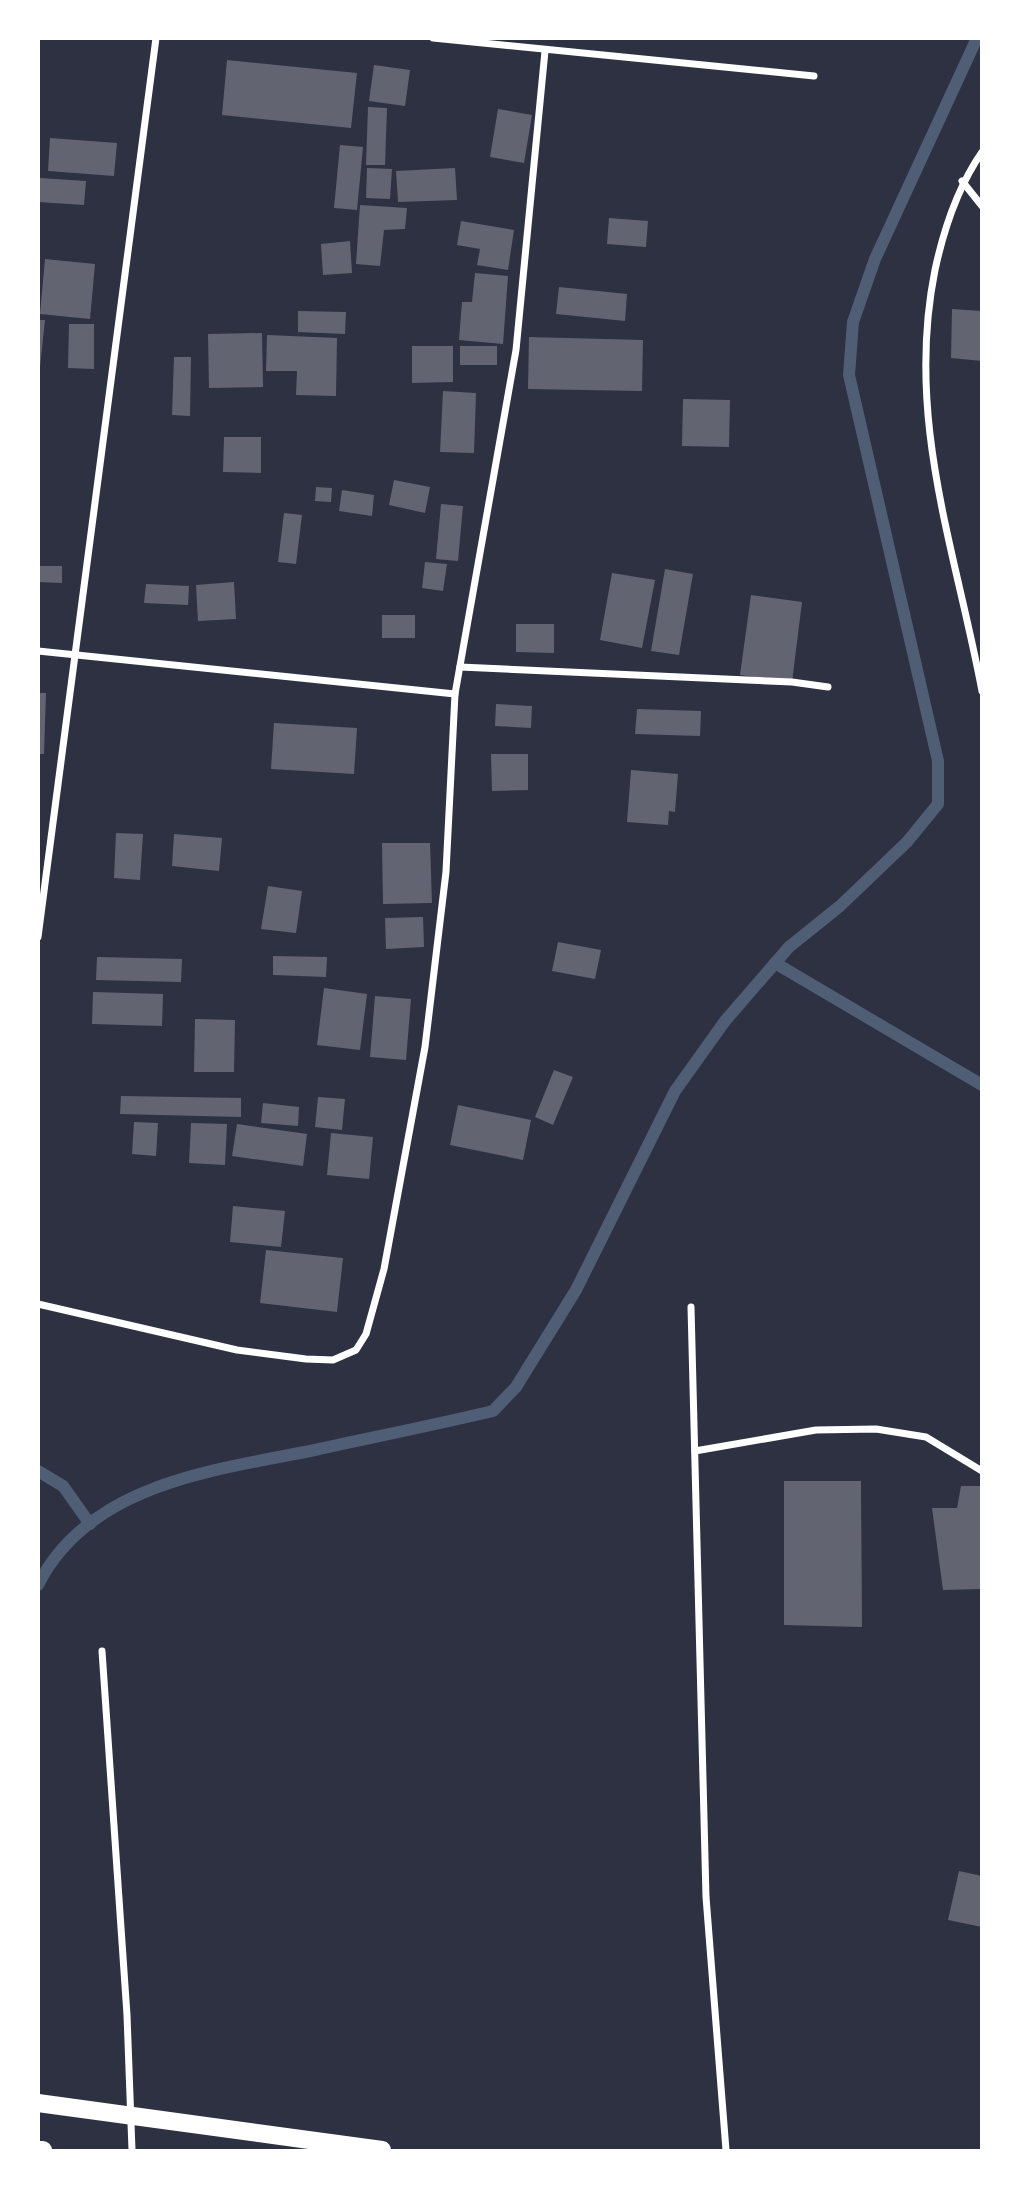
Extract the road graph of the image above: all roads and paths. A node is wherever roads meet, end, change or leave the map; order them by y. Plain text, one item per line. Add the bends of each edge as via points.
1 (156, 38) edge
2 (433, 38) edge
3 (545, 51) junction
4 (814, 76) dead end
5 (982, 152) edge
6 (962, 181) junction
7 (982, 205) edge
8 (38, 651) edge
9 (75, 656) junction
10 (460, 667) junction
11 (828, 687) dead end
12 (982, 691) edge
13 (455, 694) junction
14 (38, 937) edge
15 (38, 1304) edge
16 (691, 1307) dead end
17 (695, 1451) junction
18 (982, 1471) edge
19 (102, 1651) dead end
20 (38, 2103) edge
21 (129, 2116) junction
22 (132, 2151) edge
23 (382, 2151) edge
24 (726, 2151) edge

1 - 9 street
2 - 3 street
3 - 4 street
3 - 10 street via 518,338
5 - 6 street
6 - 7 street
6 - 12 street via 940,244 929,298 924,374 928,443
8 - 9 street
9 - 13 street
9 - 14 street
10 - 11 street
10 - 13 street
13 - 15 street via 446,872 425,1047 384,1269 366,1334 356,1350 333,1360 237,1350
16 - 17 street
17 - 18 street via 816,1430 876,1429 926,1437
17 - 24 street via 706,1897
19 - 21 street via 127,2015
20 - 21 main road
21 - 22 street
21 - 23 main road

